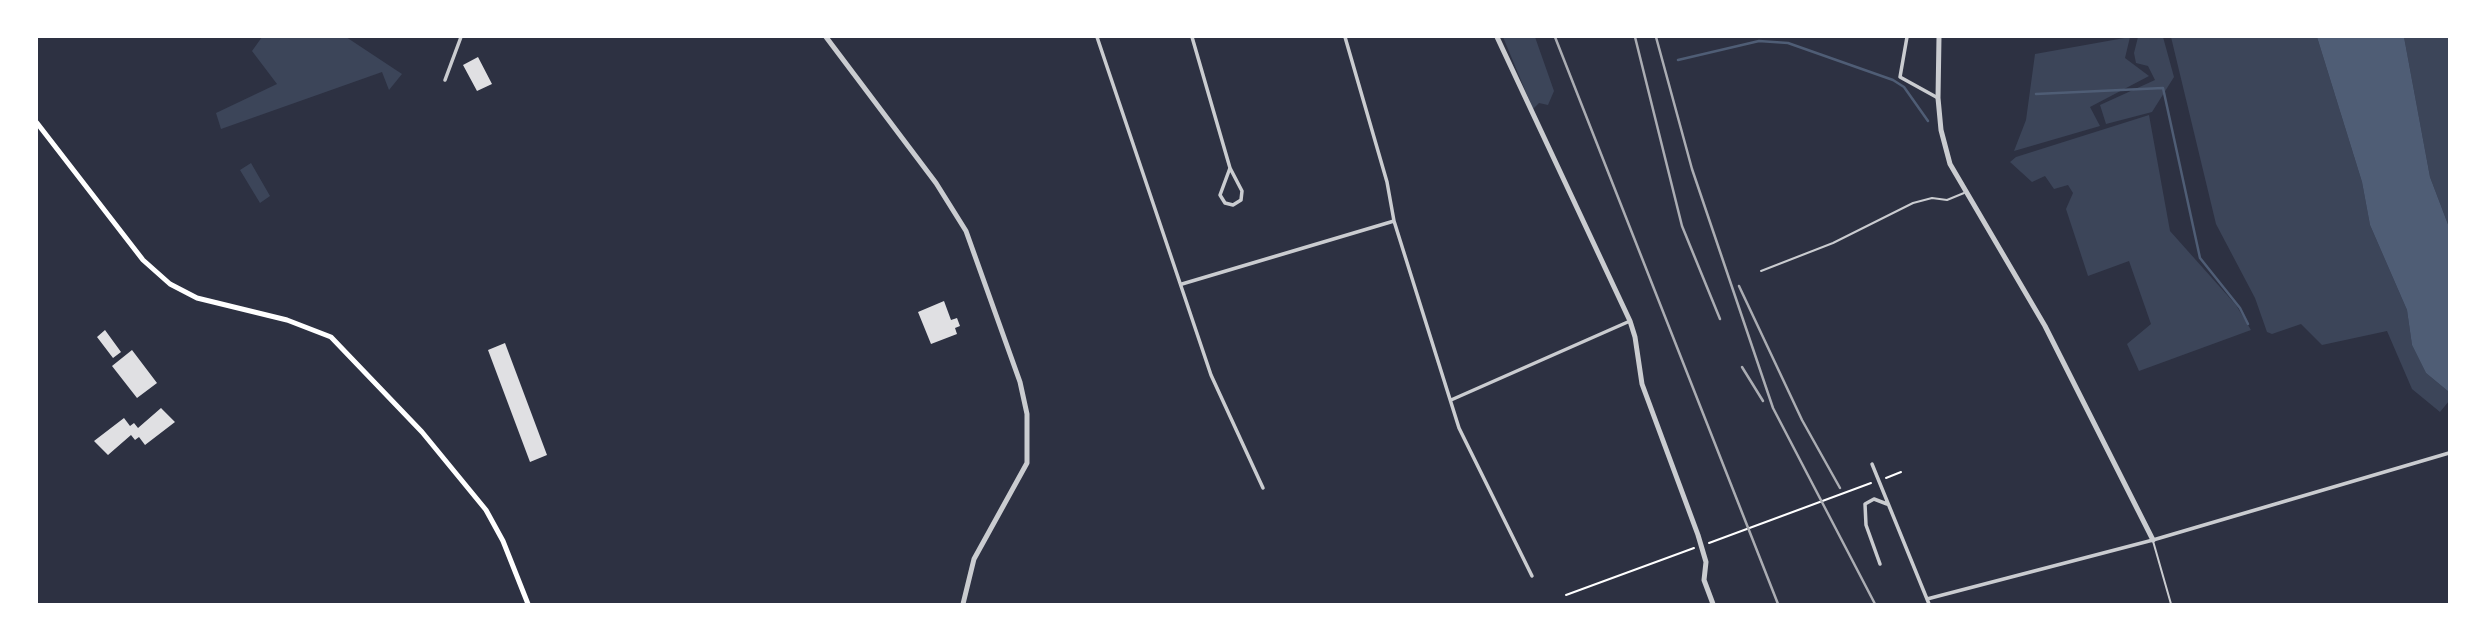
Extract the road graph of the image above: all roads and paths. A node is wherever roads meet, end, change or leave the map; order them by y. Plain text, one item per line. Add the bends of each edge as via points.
1 (461, 37) edge
2 (826, 37) edge
3 (1097, 37) edge
4 (1192, 37) edge
5 (1345, 37) edge
6 (1497, 37) edge
7 (1907, 37) edge
8 (1939, 37) edge
9 (445, 80) dead end
10 (1938, 98) junction
11 (37, 124) edge
12 (1230, 167) junction
13 (1964, 193) junction
14 (1394, 221) junction
15 (1760, 271) dead end
16 (1182, 284) junction
17 (1630, 321) junction
18 (1451, 400) junction
19 (2449, 453) edge
20 (1872, 464) dead end
21 (1901, 472) dead end
22 (1263, 488) dead end
23 (1889, 505) junction
24 (2153, 540) junction
25 (1708, 543) dead end
26 (1695, 548) dead end
27 (1880, 564) dead end
28 (1532, 576) dead end
29 (1566, 594) dead end
30 (1927, 598) junction
31 (528, 604) edge
32 (963, 604) edge
33 (1713, 604) edge
34 (1928, 604) edge
35 (2171, 604) edge

1 - 9 street
2 - 32 street via 967,231 1020,382 1027,414 1027,463 974,559
3 - 16 street
4 - 12 street
5 - 14 street
6 - 17 street
7 - 10 street via 1900,77
8 - 10 street
10 - 13 street via 1950,164
11 - 31 main road via 143,260 170,284 197,298 287,320 331,337 422,432 486,509
12 - 12 street via 1242,191 1241,200 1233,205 1220,195
13 - 15 lane via 1947,200 1913,203 1833,243
13 - 24 street via 2045,326
14 - 16 street
14 - 18 street
16 - 22 street via 1211,375
17 - 18 street
17 - 33 street via 1642,384 1698,535 1706,562 1704,580
18 - 28 street via 1460,428
19 - 24 street
20 - 23 street
21 - 25 path
23 - 27 street via 1874,499 1865,504 1866,524
23 - 30 street
24 - 30 street
24 - 35 lane
26 - 29 path
30 - 34 street

